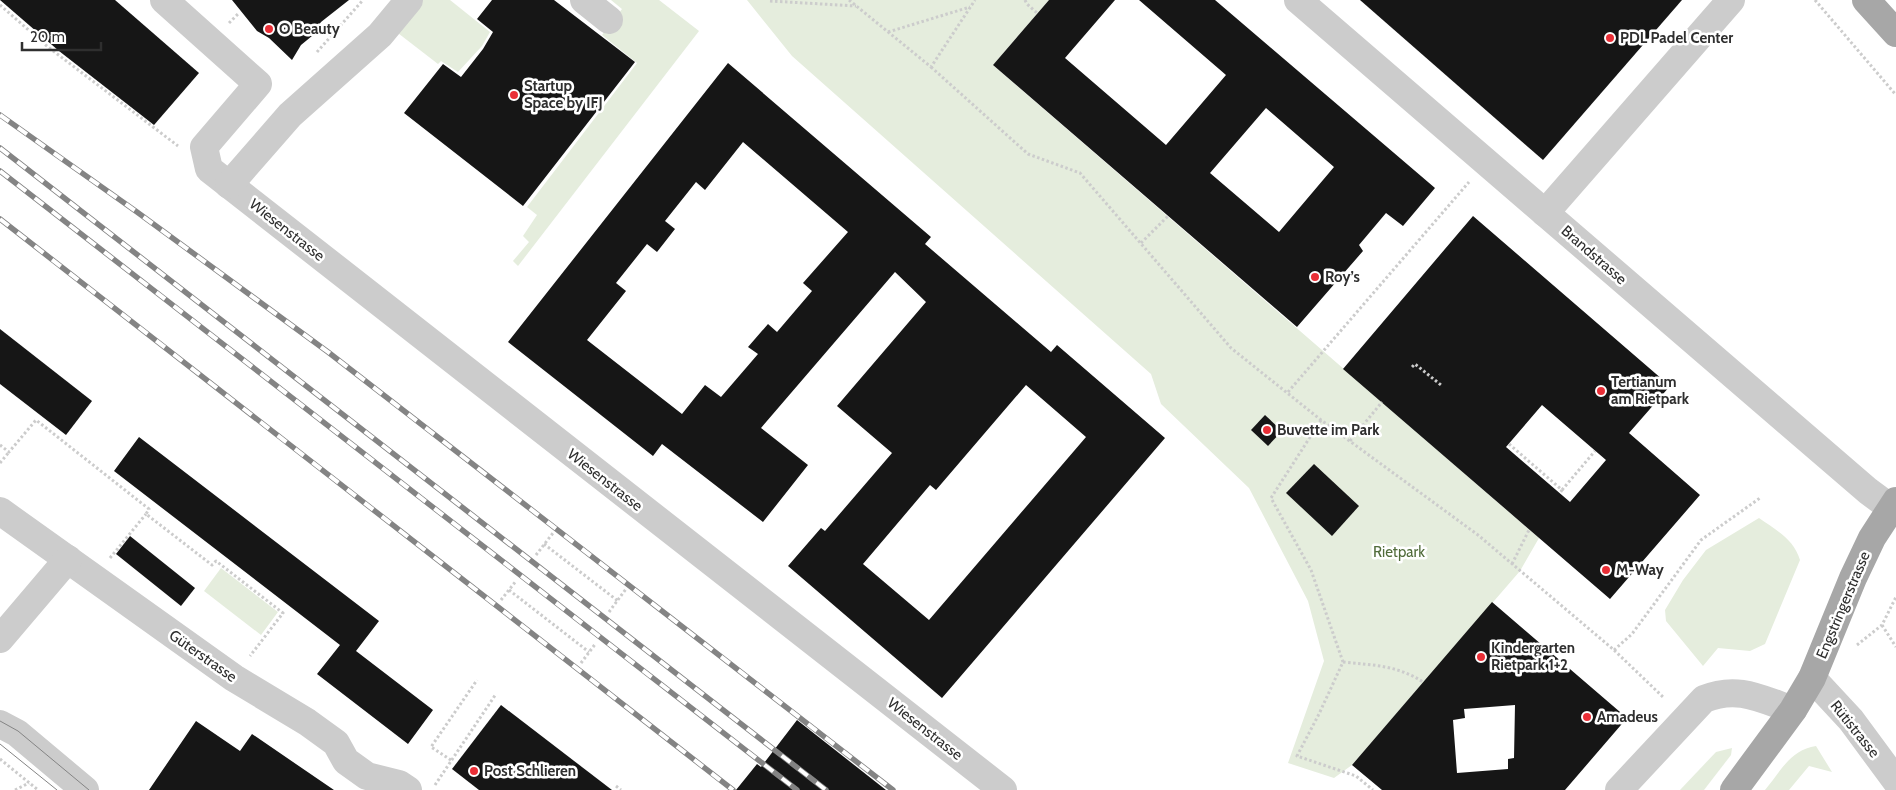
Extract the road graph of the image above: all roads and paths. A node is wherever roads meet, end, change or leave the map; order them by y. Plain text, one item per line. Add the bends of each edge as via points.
1 (164, 0) edge
2 (363, 0) edge
3 (409, 0) edge
4 (584, 0) edge
5 (849, 0) edge
6 (975, 0) edge
7 (1026, 0) edge
8 (1298, 0) edge
9 (1731, 0) edge
10 (1815, 0) edge
11 (1866, 0) edge
12 (770, 1) dead end
13 (0, 6) edge
14 (856, 6) junction
15 (971, 6) junction
16 (1037, 13) dead end
17 (609, 20) dead end
18 (888, 32) junction
19 (1896, 33) edge
20 (314, 55) dead end
21 (932, 67) junction
22 (1896, 95) edge
23 (1486, 162) junction
24 (219, 177) junction
25 (1545, 213) junction
26 (1168, 216) dead end
27 (1140, 243) junction
28 (1412, 367) dead end
29 (1441, 385) dead end
30 (1288, 392) junction
31 (1382, 402) dead end
32 (1321, 420) junction
33 (1350, 441) junction
34 (1509, 444) dead end
35 (0, 445) edge
36 (1596, 451) dead end
37 (9, 452) junction
38 (0, 464) edge
39 (1760, 498) dead end
40 (1893, 505) edge
41 (0, 511) edge
42 (146, 514) junction
43 (1530, 530) dead end
44 (553, 533) dead end
45 (544, 544) junction
46 (536, 555) dead end
47 (68, 559) junction
48 (1512, 564) junction
49 (94, 578) junction
50 (516, 581) dead end
51 (509, 590) junction
52 (626, 590) dead end
53 (1896, 597) edge
54 (501, 600) dead end
55 (618, 601) junction
56 (609, 612) dead end
57 (0, 640) edge
58 (596, 643) dead end
59 (1896, 647) edge
60 (1614, 650) junction
61 (589, 652) junction
62 (1343, 662) junction
63 (581, 663) dead end
64 (234, 678) junction
65 (1812, 678) junction
66 (477, 680) dead end
67 (1423, 682) dead end
68 (496, 694) dead end
69 (1663, 697) dead end
70 (1793, 710) junction
71 (0, 724) edge
72 (0, 742) edge
73 (0, 760) edge
74 (450, 760) junction
75 (1896, 781) edge
76 (29, 783) junction
77 (362, 783) edge
78 (616, 786) dead end
79 (15, 790) edge
80 (38, 790) edge
81 (61, 790) edge
82 (85, 790) edge
83 (408, 790) edge
84 (432, 790) edge
85 (621, 790) edge
86 (1003, 790) edge
87 (1373, 790) edge
88 (1618, 790) edge
89 (1734, 790) edge

1 - 24 street via 258,84 204,147
2 - 20 path
3 - 24 street via 380,35
4 - 17 street
5 - 14 path
6 - 15 path
7 - 16 path
8 - 23 street, Brandstrasse
9 - 25 street
10 - 22 path
11 - 19 main road
12 - 14 path
13 - 24 path via 48,47
14 - 18 path
15 - 18 path
15 - 21 path
18 - 21 path
21 - 27 path via 1028,154 1080,173
23 - 25 street, Brandstrasse
23 - 30 path
24 - 86 street, Wiesenstrasse
25 - 40 street, Brandstrasse
26 - 27 path
27 - 30 path via 1232,348
28 - 29 path via 1415,364
30 - 32 path
31 - 33 path
32 - 33 path
32 - 62 path via 1271,498 1311,570
33 - 48 path via 1478,535
34 - 36 path via 1561,492
35 - 37 path
37 - 38 path
37 - 42 path via 36,420 149,509
39 - 60 path via 1701,540 1632,634
40 - 65 main road, Engstringerstrasse via 1872,538 1853,578
41 - 47 street, Güterstrasse
42 - 49 path
42 - 64 path via 212,565 216,561 283,613
43 - 48 path
44 - 45 path
45 - 46 path
45 - 55 path
47 - 49 street, Güterstrasse
47 - 57 street
48 - 60 path
49 - 64 street, Güterstrasse
50 - 51 path
51 - 54 path
51 - 61 path
52 - 55 path
53 - 59 path via 1882,625
55 - 56 path
58 - 61 path
60 - 69 path
61 - 63 path
62 - 67 path via 1382,666 1409,673
62 - 87 path via 1297,756 1356,776
64 - 77 street, Güterstrasse via 336,743
65 - 70 main road, Engstringerstrasse
65 - 75 street, Rütistrasse via 1852,720
66 - 74 path via 431,747
68 - 74 path
70 - 88 street via 1744,693 1716,694 1704,699
70 - 89 main road, Engstringerstrasse
71 - 82 street via 17,733
72 - 81 street
73 - 76 path
74 - 84 path
76 - 79 path
76 - 80 path
77 - 83 street, Güterstrasse via 399,784
78 - 85 path

